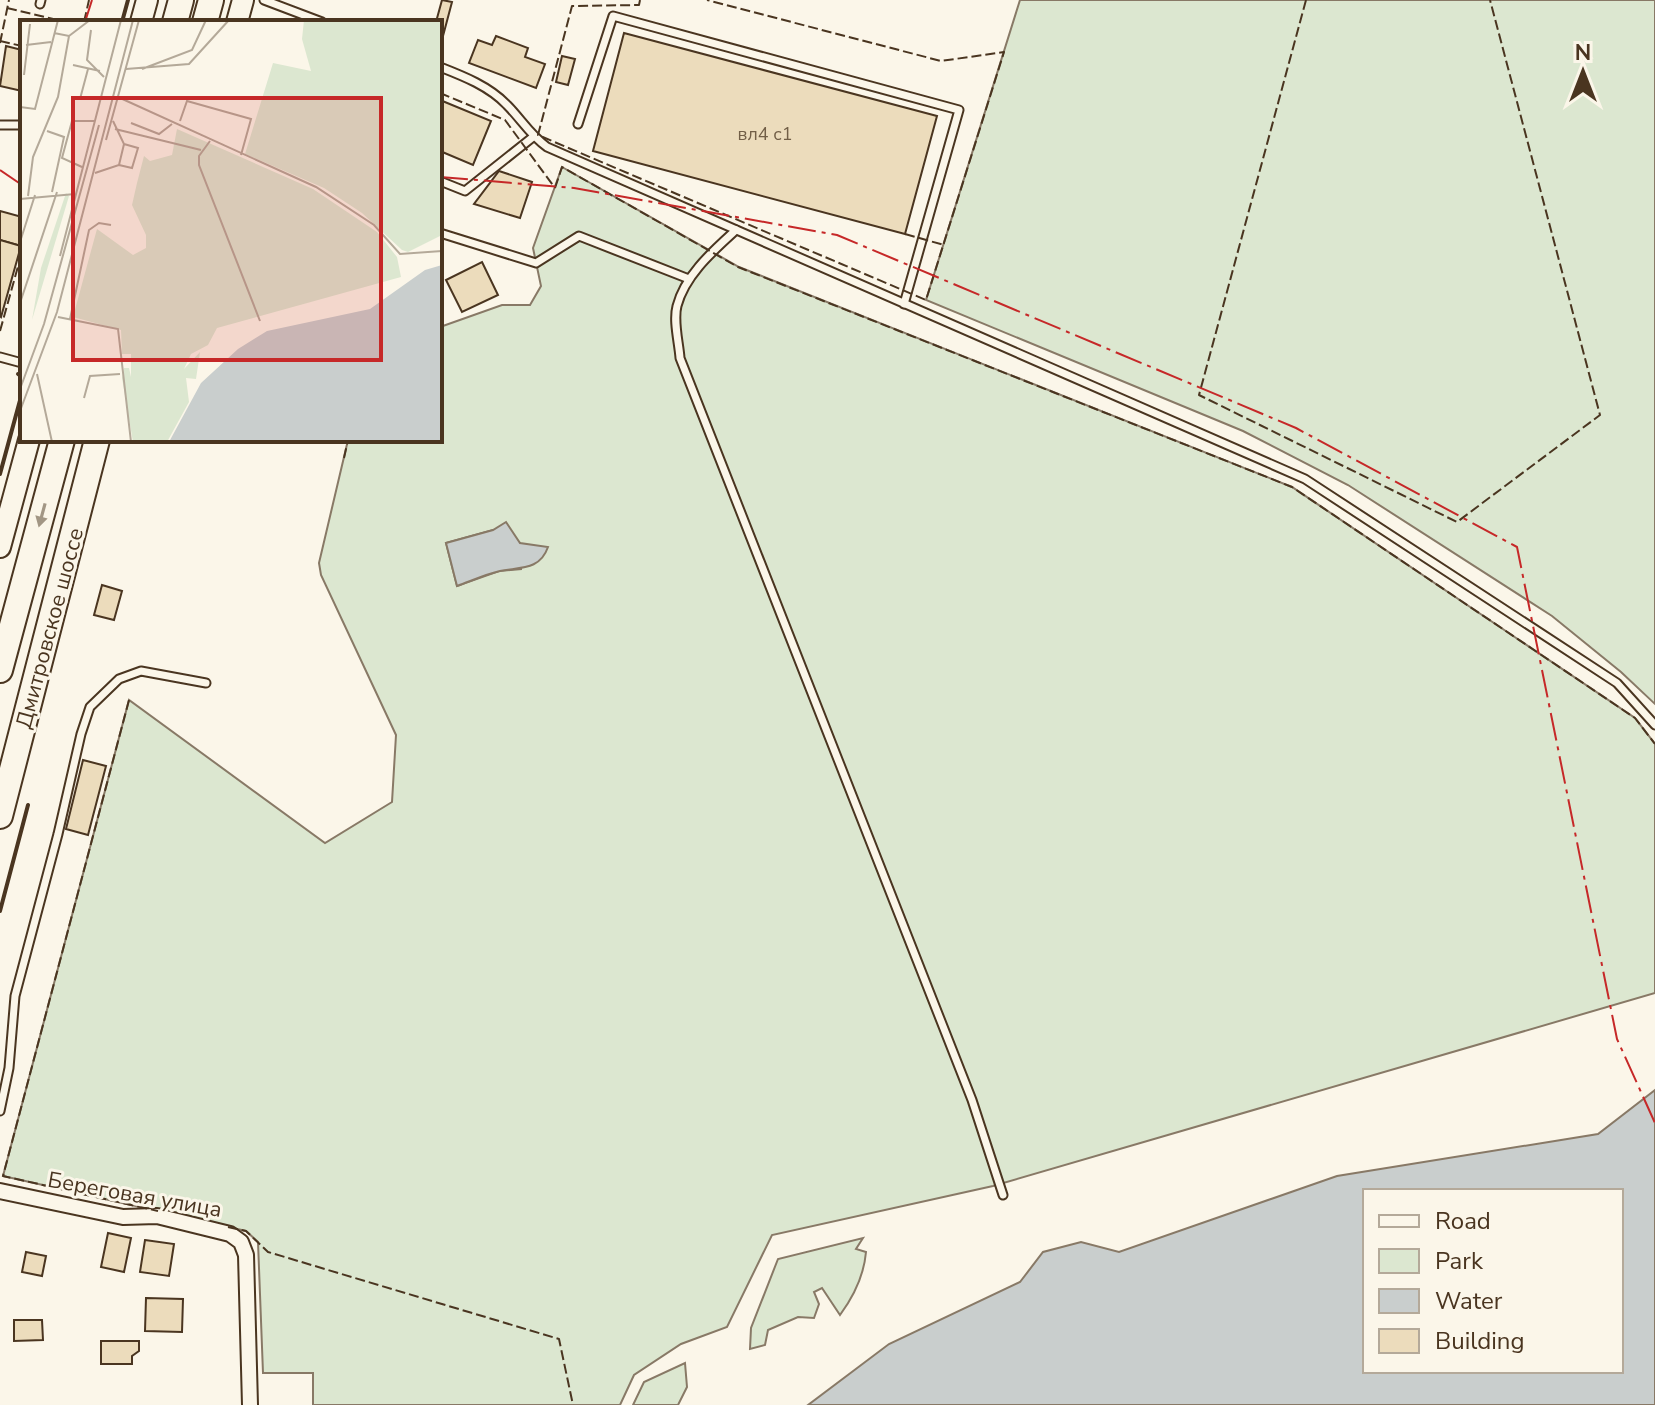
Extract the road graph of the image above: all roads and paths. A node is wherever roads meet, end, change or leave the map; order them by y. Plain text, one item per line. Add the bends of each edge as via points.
1 (147, 0) edge
2 (181, 0) edge
3 (211, 0) edge
4 (243, 0) edge
5 (264, 0) edge
6 (142, 20) edge
7 (176, 20) edge
8 (206, 20) edge
9 (238, 20) edge
10 (317, 20) edge
11 (442, 68) edge
12 (578, 124) dead end
13 (533, 137) junction
14 (442, 182) edge
15 (736, 230) junction
16 (442, 234) edge
17 (689, 279) junction
18 (904, 304) junction
19 (0, 357) edge
20 (20, 362) edge
21 (28, 442) edge
22 (61, 442) edge
23 (96, 442) edge
24 (107, 442) edge
25 (5, 510) edge
26 (73, 535) junction
27 (0, 547) edge
28 (0, 670) edge
29 (206, 683) dead end
30 (1655, 725) edge
31 (0, 816) edge
32 (0, 1111) edge
33 (0, 1191) edge
34 (1003, 1195) dead end
35 (250, 1405) edge

1 - 6 main road
2 - 7 highway
3 - 8 highway
4 - 9 main road
5 - 10 lane
11 - 13 lane via 506,103
12 - 18 lane via 613,16 959,110
13 - 14 lane via 465,191
13 - 15 lane
15 - 17 lane
15 - 18 lane
16 - 17 lane via 536,263 579,236
17 - 34 lane via 676,308 680,358 972,1100
18 - 30 lane via 1305,479 1617,683
19 - 20 lane
21 - 25 main road
22 -> 28 highway, Дмитровское шоссе
23 - 26 highway, Дмитровское шоссе
24 - 26 main road
25 - 27 main road
26 - 31 highway, Дмитровское шоссе
29 - 32 lane via 141,671 119,679 90,707 15,996
33 - 35 street, Береговая улица via 123,1217 157,1216 230,1234 241,1242 246,1255

